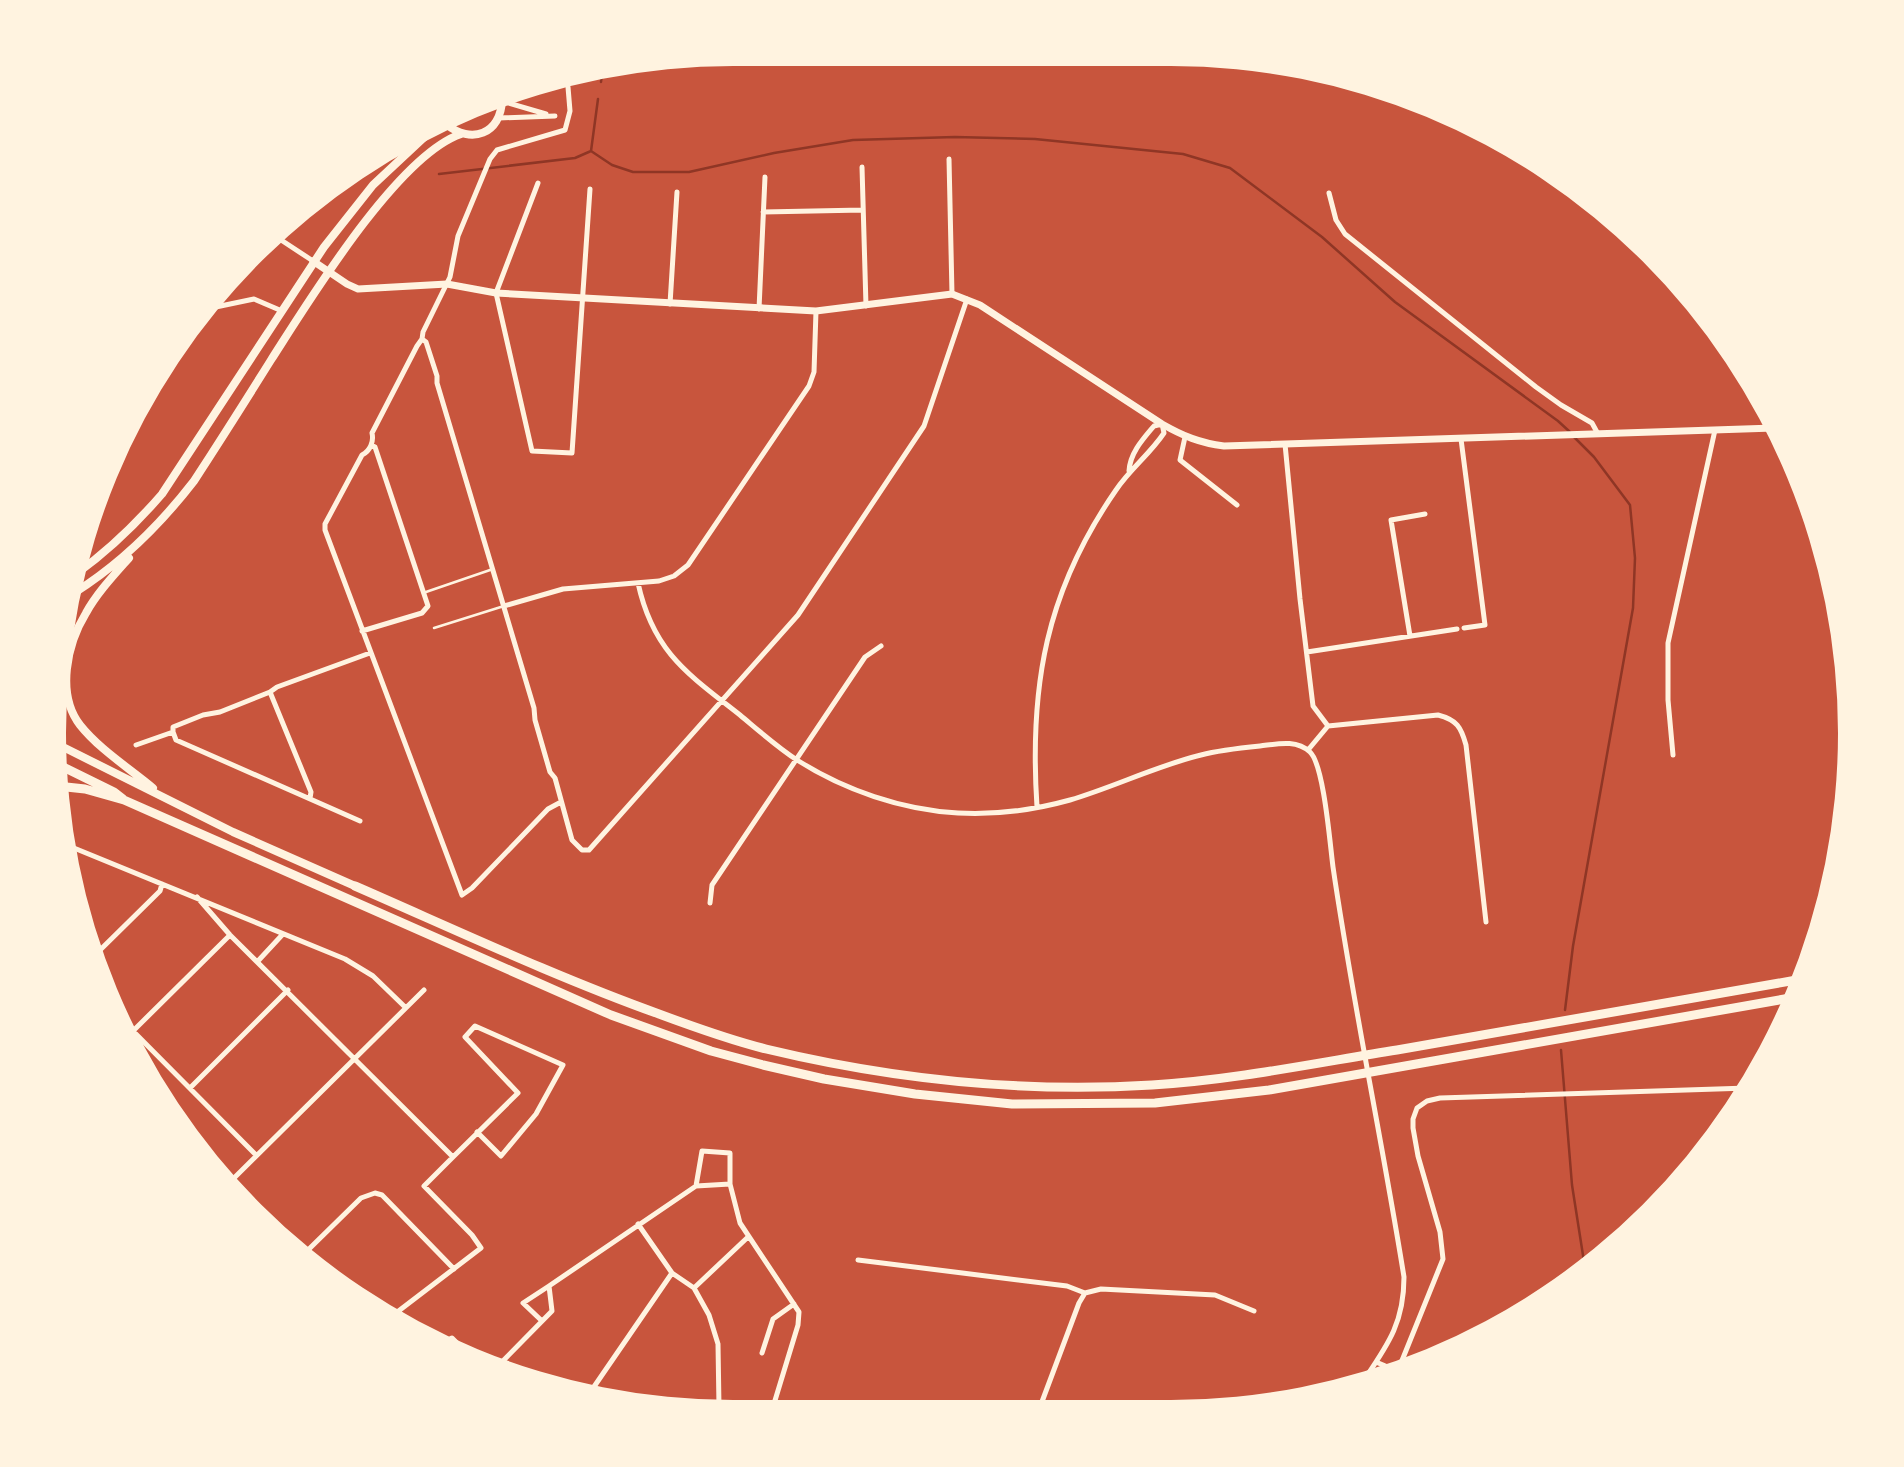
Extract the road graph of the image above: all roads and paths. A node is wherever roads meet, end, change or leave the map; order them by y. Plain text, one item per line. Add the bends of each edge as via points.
1 (568, 87) dead end
2 (513, 104) edge
3 (501, 109) edge
4 (499, 118) junction
5 (453, 128) edge
6 (461, 134) junction
7 (410, 150) edge
8 (949, 159) dead end
9 (862, 167) dead end
10 (765, 177) dead end
11 (538, 183) dead end
12 (590, 189) dead end
13 (677, 192) dead end
14 (1329, 194) dead end
15 (863, 210) junction
16 (763, 212) junction
17 (284, 242) edge
18 (313, 261) junction
19 (329, 272) junction
20 (446, 284) junction
21 (496, 293) junction
22 (952, 294) junction
23 (583, 299) junction
24 (967, 299) junction
25 (670, 304) junction
26 (222, 306) edge
27 (866, 306) junction
28 (759, 309) junction
29 (282, 311) junction
30 (816, 312) junction
31 (422, 339) junction
32 (1162, 424) junction
33 (1764, 428) edge
34 (1715, 430) junction
35 (1594, 435) junction
36 (1185, 438) junction
37 (1461, 439) junction
38 (1285, 444) junction
39 (371, 445) junction
40 (1129, 471) junction
41 (1237, 505) dead end
42 (1426, 514) dead end
43 (139, 545) junction
44 (88, 564) edge
45 (493, 569) junction
46 (638, 583) junction
47 (83, 587) edge
48 (423, 593) junction
49 (504, 606) junction
50 (434, 628) dead end
51 (362, 631) junction
52 (1410, 636) junction
53 (881, 646) dead end
54 (72, 649) edge
55 (1307, 652) junction
56 (370, 653) junction
57 (270, 692) junction
58 (68, 695) edge
59 (722, 701) junction
60 (1328, 726) junction
61 (173, 732) junction
62 (136, 745) dead end
63 (67, 749) edge
64 (1308, 750) junction
65 (1674, 755) dead end
66 (795, 759) junction
67 (68, 769) edge
68 (69, 787) edge
69 (163, 797) junction
70 (310, 798) junction
71 (124, 800) junction
72 (561, 802) junction
73 (1037, 807) junction
74 (360, 821) dead end
75 (77, 849) edge
76 (162, 884) junction
77 (355, 886) joint
78 (197, 897) junction
79 (710, 903) dead end
80 (1486, 922) dead end
81 (283, 934) junction
82 (230, 935) junction
83 (102, 948) edge
84 (258, 961) junction
85 (1790, 981) edge
86 (288, 990) junction
87 (424, 990) dead end
88 (1782, 999) edge
89 (405, 1007) junction
90 (135, 1029) edge
91 (140, 1038) edge
92 (355, 1057) junction
93 (190, 1088) junction
94 (1735, 1088) edge
95 (477, 1132) junction
96 (256, 1155) junction
97 (453, 1157) junction
98 (235, 1176) edge
99 (730, 1184) junction
100 (696, 1186) junction
101 (638, 1224) junction
102 (748, 1237) junction
103 (310, 1248) edge
104 (859, 1260) dead end
105 (454, 1269) junction
106 (672, 1273) junction
107 (549, 1286) junction
108 (694, 1288) junction
109 (1085, 1293) junction
110 (794, 1304) junction
111 (400, 1311) edge
112 (1254, 1311) dead end
113 (542, 1321) junction
114 (762, 1353) dead end
115 (1403, 1358) edge
116 (504, 1359) edge
117 (1376, 1362) junction
118 (1384, 1365) edge
119 (1371, 1369) edge
120 (595, 1386) edge
121 (719, 1400) edge
122 (775, 1400) edge
123 (1043, 1400) edge

1 - 20 street via 570,111 565,130 497,150 490,159 458,236
2 - 4 street via 555,116
3 - 4 main road
4 - 6 main road via 483,133
5 - 6 main road
6 - 19 main road via 438,145 403,179
7 - 18 main road via 373,185
8 - 22 street
9 - 15 street
10 - 16 street
11 - 21 street
12 - 23 street
13 - 25 street
14 - 35 street via 1345,234 1536,387 1592,423
15 - 16 street
15 - 27 street
16 - 28 street
17 - 18 street
18 - 19 main road
18 - 29 main road
19 - 20 main road via 358,289
19 - 43 main road via 194,481
20 - 21 main road
20 - 31 street
21 - 23 main road
21 - 23 street via 532,451 572,453
22 - 24 main road
22 - 27 main road
23 - 25 main road
24 - 32 main road
24 - 59 street via 924,426 798,615
25 - 28 main road
26 - 29 street via 254,299
27 - 30 main road
28 - 30 main road
29 - 44 main road via 162,494 141,519
30 - 46 street via 814,372 809,387 688,565 674,576
31 - 39 street via 372,433
31 - 45 street
32 - 36 main road
32 - 40 street via 1154,426 1144,439
32 - 40 street via 1164,433 1155,447
33 - 34 main road
34 - 35 main road
34 - 65 street via 1668,643
35 - 37 main road
36 - 38 main road via 1224,446
36 - 41 street via 1180,460
37 - 38 main road
37 - 52 street via 1485,625
38 - 55 street
39 - 48 street
39 - 51 street via 325,524
40 - 73 street via 1080,547 1051,620 1036,701
42 - 52 street via 1391,520
43 - 47 main road
43 - 54 main road via 94,600
45 - 48 lane
45 - 49 street
46 - 49 street via 563,589
46 - 59 street via 652,631 662,646
48 - 51 street via 426,610
49 - 50 lane
49 - 72 street
51 - 56 street
52 - 55 street
53 - 66 street via 865,657
55 - 60 street via 1313,706
56 - 57 street
56 - 72 street via 462,895
57 - 61 street via 173,727
57 - 70 street
58 - 69 main road via 80,726
59 - 66 street
59 - 72 street via 589,850 582,850 572,840
60 - 64 street
60 - 80 street via 1438,715 1461,727
61 - 62 street
61 - 70 street via 176,740
63 - 69 main road
64 - 73 street via 1284,743 1204,754 1071,800
64 - 117 street via 1316,759 1404,1278 1404,1301 1396,1328
66 - 73 street via 842,786 900,804 958,813
66 - 79 street via 712,885
67 - 71 highway
68 - 71 highway
69 - 77 main road
70 - 74 street
71 - 88 highway via 611,1015 763,1065 915,1094 1012,1104 1155,1103 1269,1090
75 - 76 street
76 - 78 street
76 - 83 street
77 - 85 highway via 616,999 710,1032 818,1060 1016,1086 1153,1085 1264,1072
78 - 81 street
78 - 82 street
81 - 84 street
81 - 89 street via 362,968
82 - 84 street
82 - 90 street
84 - 86 street
86 - 92 street
86 - 93 street
87 - 89 street
89 - 92 street
91 - 93 street
92 - 96 street
92 - 97 street
93 - 96 street
94 - 115 street via 1440,1098 1418,1108 1413,1128 1443,1259
95 - 95 street via 501,1156 536,1114 563,1065 475,1026 465,1037 518,1093
95 - 97 street
96 - 98 street
97 - 105 street via 424,1186 481,1248
99 - 100 street
99 - 100 street via 730,1153 702,1151
99 - 102 street
100 - 101 street
101 - 106 street
101 - 107 street
102 - 108 street
102 - 110 street
103 - 105 street via 361,1198 375,1192
104 - 109 street via 1067,1286
105 - 111 street
106 - 108 street
106 - 120 street
107 - 113 street via 552,1311
107 - 113 street via 523,1303
108 - 121 street via 716,1335
109 - 112 street via 1101,1289 1215,1295
109 - 123 street
110 - 114 street via 773,1319
110 - 122 street via 798,1325
113 - 116 street
117 - 118 street
117 - 119 street

